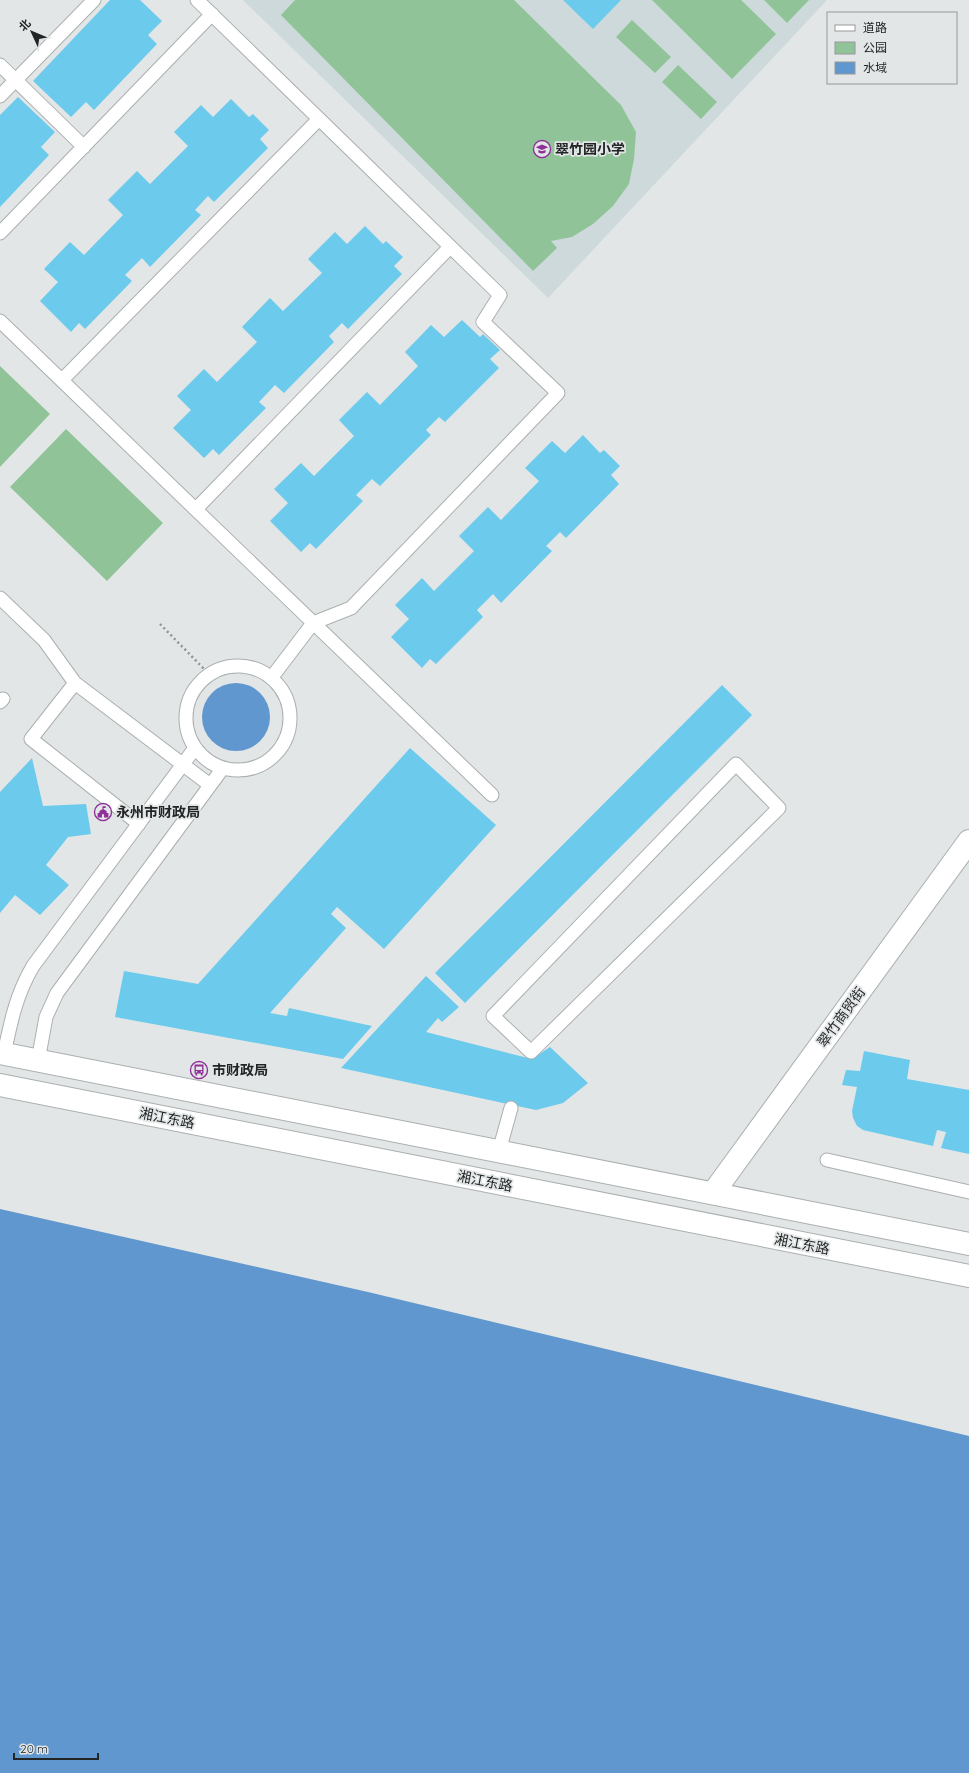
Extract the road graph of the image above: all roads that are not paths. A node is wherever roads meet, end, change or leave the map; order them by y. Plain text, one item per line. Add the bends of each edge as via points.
1 (94, 0) edge
2 (198, 0) edge
3 (212, 14) junction
4 (0, 65) edge
5 (15, 80) junction
6 (0, 96) edge
7 (319, 119) junction
8 (84, 147) junction
9 (0, 233) edge
10 (450, 247) junction
11 (0, 321) edge
12 (62, 380) junction
13 (196, 509) junction
14 (0, 598) edge
15 (313, 623) junction
16 (272, 677) junction
17 (75, 683) junction
18 (196, 748) junction
19 (183, 764) junction
20 (222, 768) junction
21 (210, 785) junction
22 (492, 795) dead end
23 (138, 824) junction
24 (969, 841) edge
25 (530, 1052) joint
26 (2, 1054) edge
27 (38, 1060) junction
28 (0, 1085) edge
29 (511, 1108) dead end
30 (499, 1151) junction
31 (827, 1160) dead end
32 (969, 1192) edge
33 (713, 1193) junction
34 (969, 1244) edge
35 (969, 1276) edge

1 - 5 lane
2 - 3 lane
3 - 7 lane
3 - 8 lane
4 - 5 lane
5 - 6 lane
5 - 8 lane
7 - 10 lane
7 - 12 lane
8 - 9 lane
10 - 13 lane
10 - 15 lane via 500,295 483,322 558,393 351,608
11 - 12 lane
12 - 13 lane
13 - 15 lane
14 - 17 lane via 44,640
15 - 16 lane
15 - 22 lane
16 - 18 lane via 258,669 241,665 225,667 209,674 197,685 188,701 185,719 189,737
16 - 20 lane via 283,690 289,706 290,722 286,738 277,753 264,763 247,769
17 - 19 lane
17 - 23 lane via 31,739
18 - 19 lane
18 - 20 lane via 212,764
19 - 21 lane
19 - 23 lane
20 - 21 lane
21 - 27 lane via 57,993 46,1017
23 - 26 lane via 25,979
24 - 33 main road, 翠竹商贸街
25 - 25 lane via 779,808 736,764 493,1016
26 - 27 main road
27 - 30 main road
28 - 35 main road, 湘江东路
29 - 30 lane
30 - 33 main road
31 - 32 lane
33 - 34 main road

